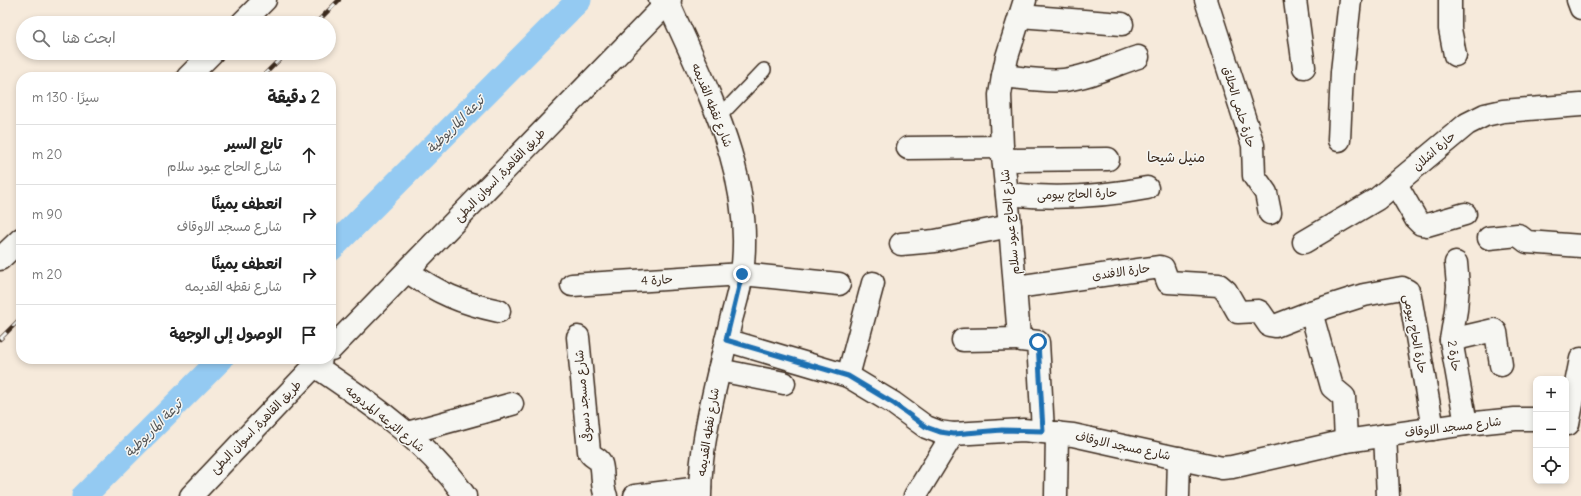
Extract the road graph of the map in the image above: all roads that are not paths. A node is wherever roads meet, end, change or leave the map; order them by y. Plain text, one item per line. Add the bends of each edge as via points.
1 (265, 0) edge
2 (1206, 0) edge
3 (1295, 0) edge
4 (1350, 0) edge
5 (1450, 0) edge
6 (1578, 0) edge
7 (666, 1) edge
8 (1022, 8) edge
9 (1581, 8) edge
10 (249, 16) edge
11 (1122, 24) dead end
12 (1455, 55) dead end
13 (1138, 57) dead end
14 (205, 60) edge
15 (1304, 67) dead end
16 (764, 70) dead end
17 (193, 72) edge
18 (1003, 76) junction
19 (1581, 104) edge
20 (719, 117) junction
21 (1338, 140) dead end
22 (908, 148) dead end
23 (1003, 153) junction
24 (1108, 159) dead end
25 (1396, 184) junction
26 (1147, 188) dead end
27 (1007, 194) junction
28 (1270, 213) dead end
29 (1465, 214) dead end
30 (1010, 226) junction
31 (1489, 238) dead end
32 (1304, 242) dead end
33 (16, 244) edge
34 (901, 244) dead end
35 (1581, 246) edge
36 (0, 259) edge
37 (1456, 263) dead end
38 (407, 271) junction
39 (742, 274) junction
40 (839, 284) dead end
41 (873, 284) dead end
42 (572, 286) dead end
43 (1016, 287) junction
44 (499, 311) dead end
45 (1311, 312) junction
46 (578, 337) dead end
47 (1020, 339) junction
48 (726, 340) junction
49 (963, 340) dead end
50 (1451, 340) junction
51 (336, 344) edge
52 (1581, 360) edge
53 (316, 364) edge
54 (320, 364) edge
55 (1501, 365) dead end
56 (719, 370) junction
57 (848, 376) junction
58 (784, 383) dead end
59 (512, 404) dead end
60 (1533, 419) edge
61 (1466, 424) junction
62 (1572, 424) edge
63 (1433, 429) junction
64 (1050, 432) junction
65 (407, 433) junction
66 (954, 434) junction
67 (1385, 435) junction
68 (1346, 441) junction
69 (1179, 458) junction
70 (700, 492) edge
71 (191, 496) edge
72 (465, 496) edge
73 (606, 496) edge
74 (635, 496) edge
75 (915, 496) edge
76 (1056, 496) edge
77 (1178, 496) edge
78 (1388, 496) edge

1 - 10 street
2 - 28 street, حارة حلمى الحلاق via 1253,145 1254,176 1266,193
3 - 15 street
4 - 21 street
5 - 12 street via 1450,30
6 - 9 street
7 - 20 street, شارع نقطه القديمه
7 - 38 street, طريق القاهرة, اسوان البطئ
8 - 11 street
8 - 18 street, شارع الحاج عبود سلام
13 - 18 street via 1065,80 1047,81
14 - 17 street
16 - 20 lane
18 - 23 street, شارع الحاج عبود سلام via 1000,95
19 - 25 street, حارة اشلان via 1485,115 1457,131
20 - 39 street, شارع نقطه القديمه via 740,184 745,240
22 - 23 street
23 - 24 street
23 - 27 street, شارع الحاج عبود سلام
25 - 29 street via 1421,224 1427,225
25 - 32 street, حارة اشلان via 1377,199
26 - 27 street, حارة الحاج بيومى via 1063,197
27 - 30 street, شارع الحاج عبود سلام
30 - 34 street via 935,241
30 - 43 street, شارع الحاج عبود سلام
31 - 35 street via 1518,235 1527,242
33 - 36 street
37 - 50 street, حارة 2 via 1458,286
38 - 44 street via 450,297 474,306
38 - 51 street, طريق القاهرة, اسوان البطئ
39 - 40 street, حارة 4
39 - 42 street, حارة 4
39 - 48 street, شارع نقطه القديمه
41 - 57 street
43 - 45 street, حارة الافندى via 1160,266 1169,282 1223,287 1238,312 1258,311 1269,325 1275,326
43 - 47 street, شارع الحاج عبود سلام
45 - 63 street, حارة الحاج بيومى via 1364,295 1402,288 1408,291
45 - 68 street via 1332,387 1344,397
46 - 73 street, شارع مسجد دسوقى via 589,451 602,465
47 - 49 street
47 - 64 street via 1038,342
48 - 56 street, شارع نقطه القديمه
48 - 57 street, شارع مسجد الاوقاف
50 - 55 street via 1494,330
50 - 61 street, حارة 2
52 - 62 street
53 - 71 street, طريق القاهرة, اسوان البطئ
54 - 65 street, شارع الترعه المردومه
56 - 58 street
56 - 70 street, شارع نقطه القديمه via 703,451
57 - 66 street, شارع مسجد الاوقاف via 893,403 926,427
59 - 65 street
60 - 61 street, شارع مسجد الاوقاف
61 - 63 street, شارع مسجد الاوقاف
63 - 67 street, شارع مسجد الاوقاف
64 - 66 street, شارع مسجد الاوقاف via 1002,430
64 - 69 street, شارع مسجد الاوقاف via 1091,438
64 - 76 street
65 - 72 street, شارع الترعه المردومه via 446,472
66 - 75 street
67 - 68 street, شارع مسجد الاوقاف
67 - 78 street
68 - 69 street, شارع مسجد الاوقاف via 1232,467 1222,468
69 - 77 street
70 - 74 street

